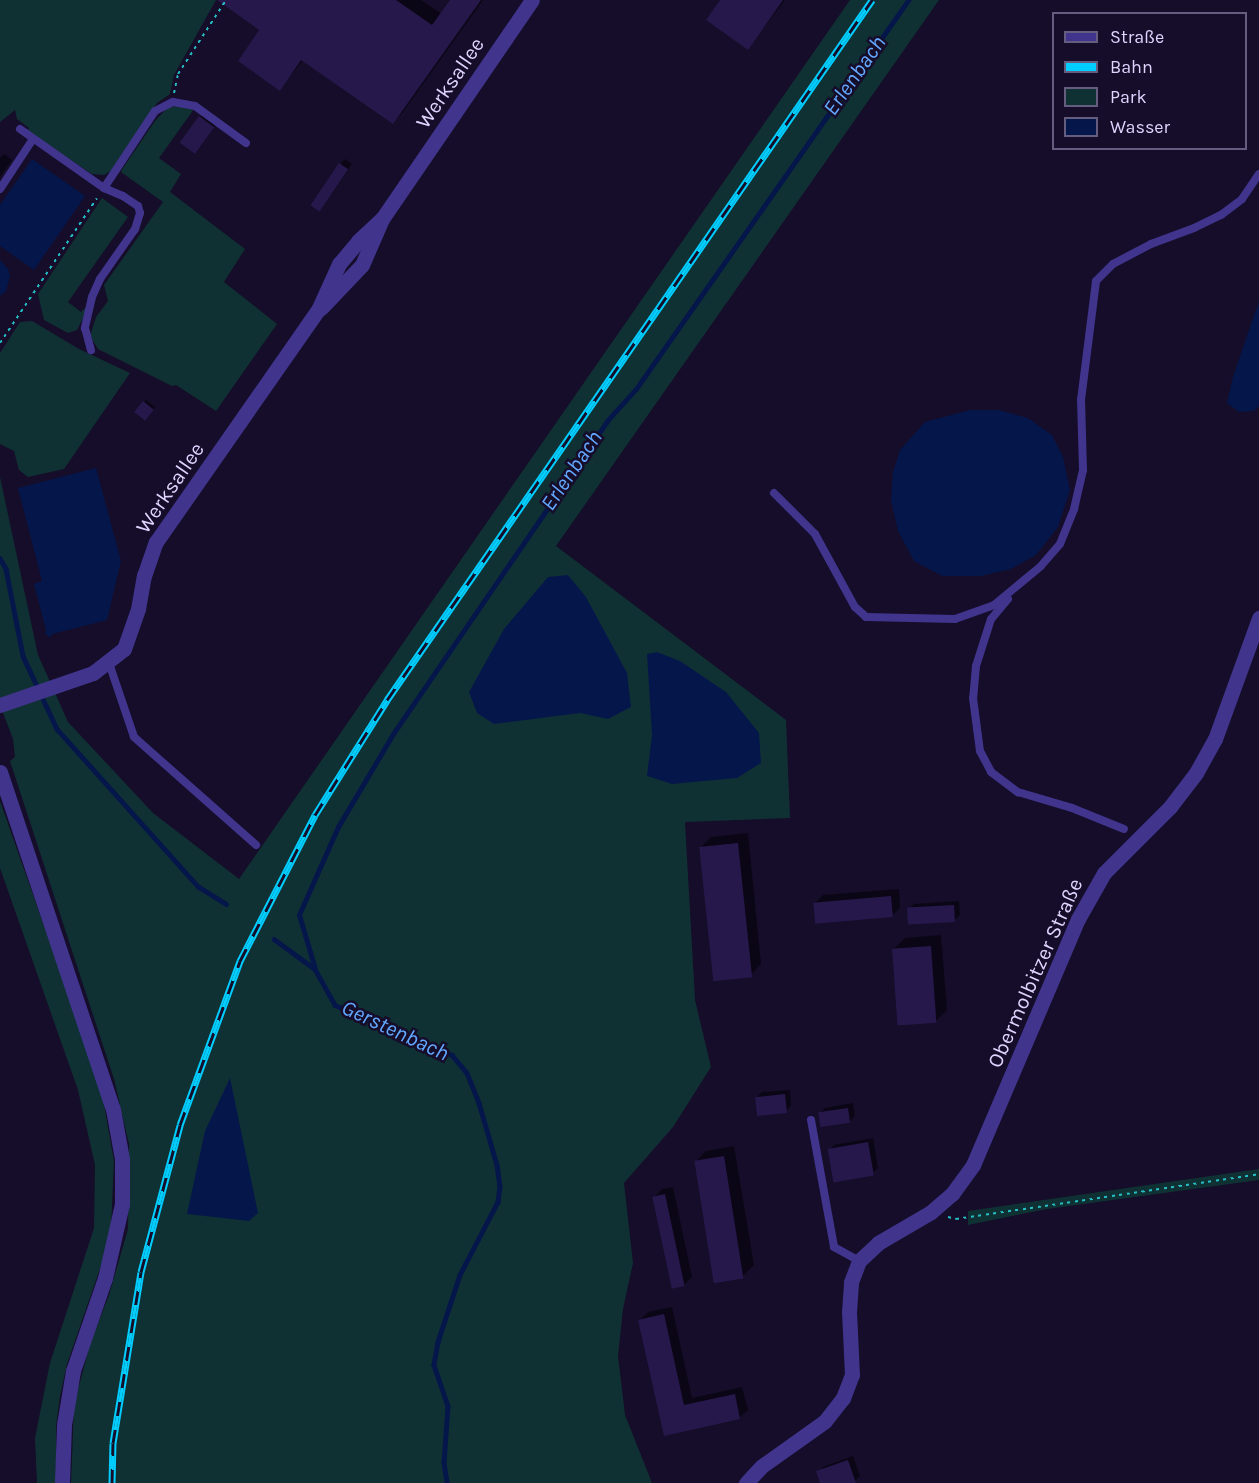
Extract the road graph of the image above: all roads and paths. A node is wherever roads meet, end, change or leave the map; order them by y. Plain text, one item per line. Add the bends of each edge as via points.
1 (226, 0) edge
2 (532, 0) edge
3 (173, 102) junction
4 (20, 129) dead end
5 (33, 139) junction
6 (246, 143) dead end
7 (1259, 174) edge
8 (104, 188) junction
9 (0, 189) edge
10 (0, 343) edge
11 (91, 350) dead end
12 (774, 493) dead end
13 (1017, 588) junction
14 (1259, 618) edge
15 (109, 663) junction
16 (0, 705) edge
17 (0, 772) edge
18 (1124, 829) dead end
19 (256, 845) dead end
20 (811, 1120) dead end
21 (1259, 1174) edge
22 (931, 1212) junction
23 (859, 1261) junction
24 (62, 1483) edge
25 (746, 1483) edge

1 - 3 path via 178,74
2 - 15 street, Werksallee via 382,219 352,246 339,264 318,310 156,542 130,636 124,649
3 - 6 lane via 195,106
3 - 8 lane via 155,111
4 - 5 lane
5 - 8 lane
5 - 9 lane
7 - 13 lane via 1242,200 1221,215 1113,264 1096,281 1081,400 1083,470 1074,508 1060,544
8 - 10 path
8 - 11 lane via 138,206 140,213 135,229 92,297 85,328
12 - 13 lane via 816,534 855,607 866,617 955,619 994,605
13 - 18 lane via 991,619 976,666 973,698 980,751 991,772 1018,792
14 - 22 street, Obermolbitzer Straße via 1215,739 1170,807 1104,873 1078,919 973,1165 952,1194
15 - 16 street, Werksallee via 63,686
15 - 19 lane via 134,737
17 - 24 street via 113,1109 122,1159 122,1204 105,1278 74,1371 64,1425
20 - 23 lane via 834,1247
21 - 22 path via 956,1219
22 - 23 street, Obermolbitzer Straße via 878,1243
23 - 25 street via 851,1282 849,1312 852,1375 843,1398 825,1421 762,1466

